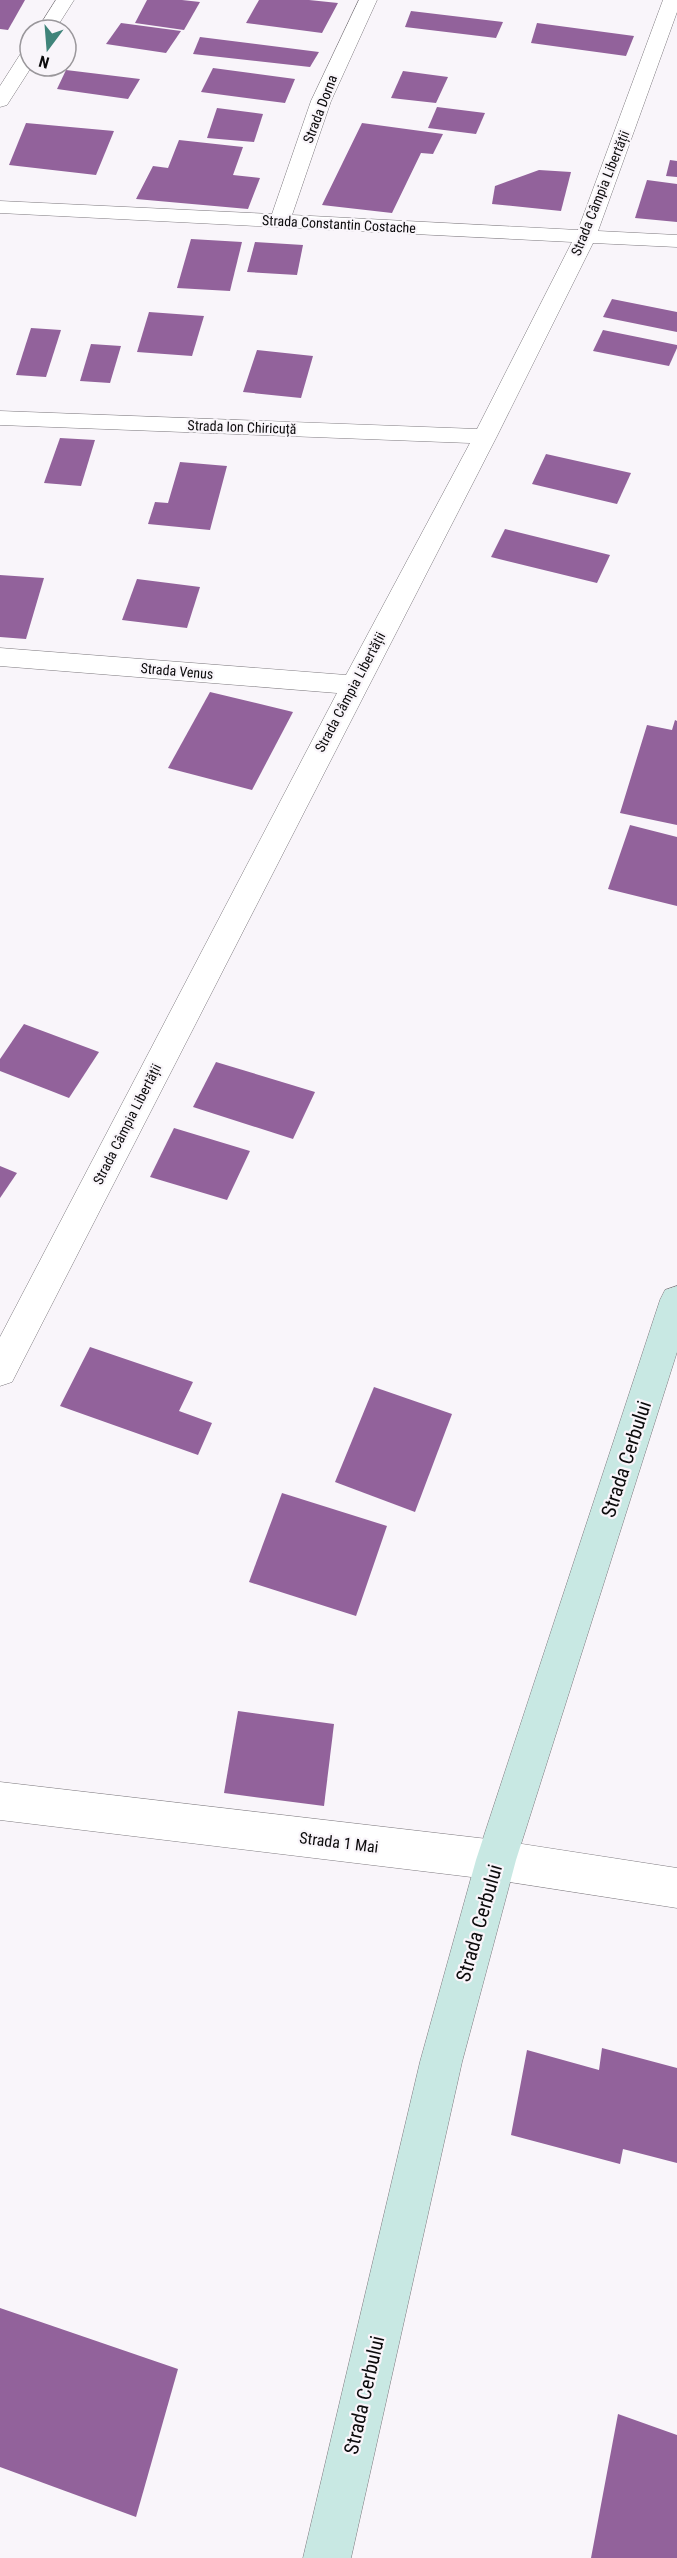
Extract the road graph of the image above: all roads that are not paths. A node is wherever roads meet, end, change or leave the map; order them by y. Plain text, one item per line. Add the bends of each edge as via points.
1 (65, 0) edge
2 (368, 0) edge
3 (672, 0) edge
4 (54, 18) edge
5 (18, 73) edge
6 (0, 101) edge
7 (0, 207) edge
8 (280, 220) junction
9 (585, 238) junction
10 (677, 241) edge
11 (0, 418) edge
12 (484, 436) junction
13 (0, 657) edge
14 (354, 685) junction
15 (677, 1300) edge
16 (0, 1371) edge
17 (0, 1801) edge
18 (496, 1860) junction
19 (677, 1888) edge
20 (327, 2558) edge

1 - 4 street
2 - 8 street, Strada Dorna via 321,101
3 - 9 street, Strada Câmpia Libertății
5 - 6 street
7 - 8 street, Strada Constantin Costache
8 - 9 street, Strada Constantin Costache
9 - 10 street, Strada Constantin Costache
9 - 12 street, Strada Câmpia Libertății
11 - 12 street, Strada Ion Chiricuță
12 - 14 street, Strada Câmpia Libertății
13 - 14 street, Strada Venus
14 - 16 street, Strada Câmpia Libertății
15 - 18 street, Strada Cerbului
17 - 18 street, Strada 1 Mai
18 - 19 street, Strada 1 Mai
18 - 20 street, Strada Cerbului via 441,2061

